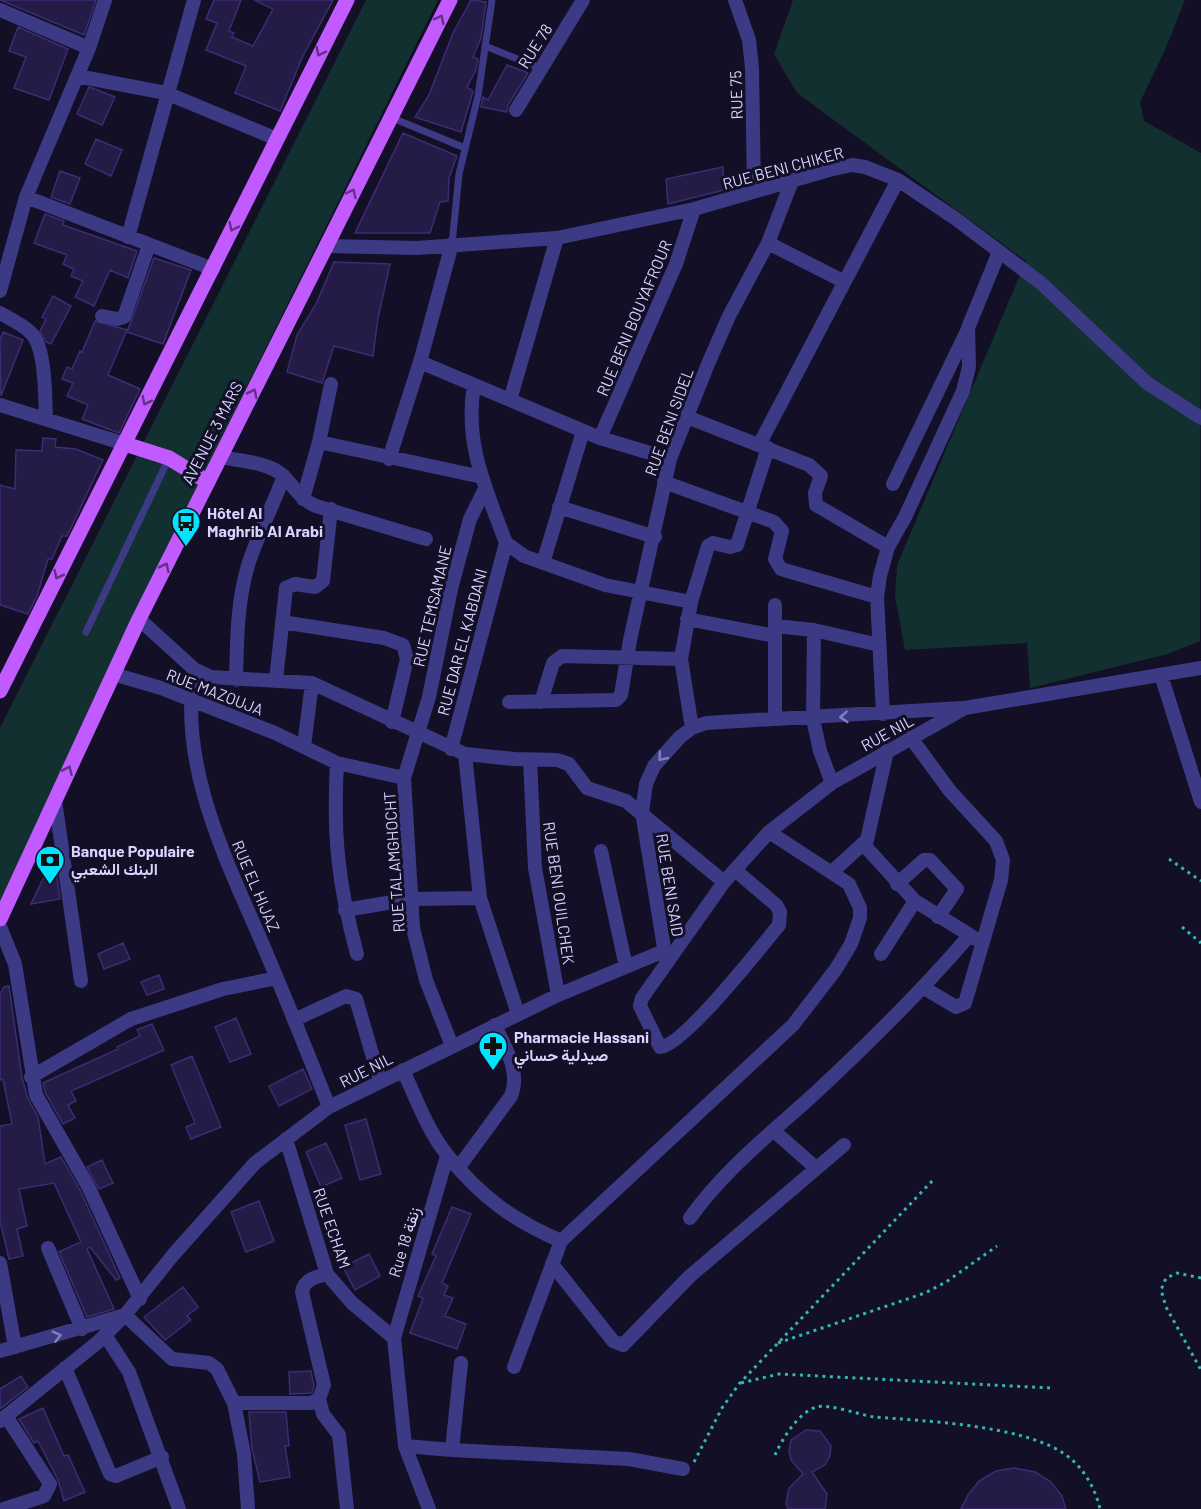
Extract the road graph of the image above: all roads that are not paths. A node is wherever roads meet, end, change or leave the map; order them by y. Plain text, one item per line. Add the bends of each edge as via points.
1 (105, 0) edge
2 (194, 0) edge
3 (346, 0) edge
4 (450, 0) edge
5 (492, 0) edge
6 (583, 0) edge
7 (735, 0) edge
8 (0, 10) edge
9 (485, 46) junction
10 (89, 48) junction
11 (540, 68) junction
12 (77, 76) junction
13 (166, 93) junction
14 (516, 110) dead end
15 (390, 117) junction
16 (277, 139) junction
17 (465, 148) junction
18 (898, 180) junction
19 (792, 181) junction
20 (754, 191) junction
21 (26, 197) junction
22 (694, 209) junction
23 (128, 237) junction
24 (558, 238) junction
25 (768, 243) junction
26 (452, 244) junction
27 (149, 245) junction
28 (327, 246) junction
29 (999, 252) junction
30 (213, 269) junction
31 (843, 280) junction
32 (0, 291) edge
33 (0, 313) edge
34 (102, 316) dead end
35 (968, 328) junction
36 (420, 362) junction
37 (331, 384) dead end
38 (474, 386) junction
39 (510, 400) junction
40 (0, 405) edge
41 (687, 417) junction
42 (46, 418) junction
43 (1201, 418) edge
44 (583, 431) junction
45 (600, 438) junction
46 (319, 442) junction
47 (125, 444) junction
48 (764, 447) junction
49 (221, 457) junction
50 (169, 458) junction
51 (389, 459) junction
52 (670, 459) junction
53 (284, 476) junction
54 (208, 482) junction
55 (664, 482) junction
56 (483, 483) junction
57 (892, 484) dead end
58 (303, 499) junction
59 (559, 507) junction
60 (331, 509) junction
61 (747, 511) junction
62 (655, 537) junction
63 (426, 539) dead end
64 (506, 543) junction
65 (888, 547) junction
66 (543, 563) junction
67 (640, 593) junction
68 (877, 597) junction
69 (691, 602) junction
70 (775, 605) dead end
71 (140, 619) junction
72 (687, 619) junction
73 (282, 622) junction
74 (814, 630) junction
75 (775, 631) junction
76 (86, 632) dead end
77 (879, 645) junction
78 (628, 657) junction
79 (681, 659) junction
80 (1201, 668) edge
81 (194, 669) junction
82 (113, 674) junction
83 (1161, 675) junction
84 (236, 680) junction
85 (276, 680) junction
86 (312, 683) junction
87 (0, 691) edge
88 (189, 700) junction
89 (509, 702) dead end
90 (541, 702) junction
91 (965, 708) junction
92 (883, 714) junction
93 (775, 717) junction
94 (813, 719) junction
95 (392, 722) junction
96 (692, 728) junction
97 (417, 734) junction
98 (911, 738) junction
99 (304, 746) junction
100 (451, 749) junction
101 (887, 751) junction
102 (465, 754) junction
103 (530, 760) junction
104 (337, 763) junction
105 (404, 778) junction
106 (832, 783) junction
107 (55, 800) junction
108 (1201, 802) edge
109 (642, 812) junction
110 (769, 832) junction
111 (864, 845) junction
112 (601, 851) dead end
113 (735, 870) junction
114 (832, 872) junction
115 (724, 882) junction
116 (897, 884) junction
117 (480, 898) junction
118 (411, 899) junction
119 (915, 901) junction
120 (345, 910) junction
121 (938, 917) junction
122 (0, 919) edge
123 (0, 927) edge
124 (968, 937) junction
125 (984, 942) junction
126 (357, 954) dead end
127 (881, 954) dead end
128 (665, 957) junction
129 (626, 967) junction
130 (277, 978) junction
131 (81, 981) dead end
132 (924, 988) junction
133 (558, 994) junction
134 (518, 1014) junction
135 (294, 1020) junction
136 (495, 1025) junction
137 (452, 1046) junction
138 (403, 1070) junction
139 (31, 1077) junction
140 (380, 1081) junction
141 (329, 1107) junction
142 (774, 1131) junction
143 (286, 1139) junction
144 (844, 1145) dead end
145 (447, 1156) junction
146 (459, 1167) junction
147 (816, 1168) junction
148 (690, 1218) dead end
149 (561, 1241) junction
150 (48, 1248) dead end
151 (552, 1264) junction
152 (1, 1271) edge
153 (327, 1274) junction
154 (140, 1299) junction
155 (125, 1316) junction
156 (82, 1329) junction
157 (105, 1335) junction
158 (394, 1338) junction
159 (15, 1347) junction
160 (0, 1351) edge
161 (461, 1363) dead end
162 (514, 1366) dead end
163 (65, 1368) junction
164 (319, 1399) junction
165 (234, 1403) junction
166 (3, 1418) edge
167 (405, 1446) junction
168 (452, 1450) junction
169 (162, 1456) junction
170 (683, 1469) road end
171 (0, 1500) edge
172 (5, 1509) edge
173 (179, 1509) edge
174 (248, 1509) edge
175 (346, 1509) edge
176 (429, 1509) edge

1 - 10 street
2 - 13 street
3 -> 16 main road
15 -> 4 main road, AVENUE 3 MARS
5 - 9 lane
6 - 11 street, RUE 78
7 - 20 street, RUE 75 via 749,40 752,68
8 - 10 street
9 - 11 lane
9 - 17 lane
10 - 12 street
11 - 14 street, RUE 78
12 - 13 street
12 - 21 street
13 - 16 street
13 - 23 street
15 - 17 lane
28 -> 15 main road, AVENUE 3 MARS
16 -> 30 main road
17 - 26 lane
18 - 19 street, RUE BENI CHIKER via 852,165
18 - 29 street, RUE BENI CHIKER
18 - 31 street
19 - 20 street, RUE BENI CHIKER
19 - 25 street, RUE BENI SIDEL
20 - 22 street, RUE BENI CHIKER
21 - 23 street
21 - 32 street
22 - 24 street, RUE BENI CHIKER
22 - 45 street, RUE BENI BOUYAFROUR via 676,264
23 - 27 street
24 - 26 street, RUE BENI CHIKER
24 - 39 street
25 - 31 street
25 - 41 street, RUE BENI SIDEL via 729,316
26 - 28 street, RUE BENI CHIKER via 417,248
26 - 36 street
27 - 30 street
27 - 34 street via 124,317
49 -> 28 main road, AVENUE 3 MARS
29 - 35 street
29 - 43 street, RUE BENI CHIKER via 1067,305 1147,383
30 -> 47 main road
31 - 48 street
33 - 42 street via 32,334 36,341
35 - 57 street
35 - 65 street via 969,367 963,391
36 - 38 street
36 - 51 street
37 - 46 street
38 - 39 street
38 - 56 street via 470,424
39 - 44 street
40 - 42 street
41 - 48 street
41 - 52 street, RUE BENI SIDEL
42 - 47 street
44 - 45 street
44 - 59 street
45 - 52 street
46 - 51 street
46 - 58 street
47 - 50 main road
47 -> 87 main road
48 - 61 street
48 - 65 street via 813,467 821,480 815,493 816,505
49 - 53 street via 271,468
49 - 54 main road, AVENUE 3 MARS
50 - 54 main road
50 - 76 lane
51 - 56 street
52 - 55 street, RUE BENI SIDEL
53 - 58 street
53 - 84 street via 243,585 238,612
71 -> 54 main road, AVENUE 3 MARS
55 - 61 street
55 - 62 street, RUE BENI SIDEL
56 - 64 street
56 - 97 street, RUE TEMSAMANE via 451,589 429,697
58 - 60 street
59 - 62 street
59 - 66 street
60 - 63 street
60 - 73 street via 323,581 315,587 288,586
61 - 68 street via 781,528 783,534 775,559 781,569
61 - 69 street via 737,545 708,546
62 - 67 street, RUE BENI SIDEL
64 - 66 street via 517,553
64 - 100 street, RUE DAR EL KABDANI
65 - 68 street
66 - 67 street
67 - 69 street
67 - 78 street, RUE BENI SIDEL
68 - 77 street
69 - 72 street
70 - 75 street
71 - 81 street
71 - 82 main road, AVENUE 3 MARS
72 - 75 street
72 - 79 street
73 - 85 street
73 - 95 street via 400,643 407,650 407,659
74 - 75 street
74 - 77 street
74 - 94 street
75 - 93 street
77 - 92 street
78 - 79 street
78 - 90 street via 556,658
78 - 90 street, RUE BENI SIDEL via 622,690 616,700
79 - 96 street
80 - 83 street, RUE NIL
81 - 84 street via 211,677
81 - 88 street, RUE EL HIJAZ
82 - 88 street, RUE MAZOUJA
107 -> 82 main road, AVENUE 3 MARS
83 - 91 street, RUE NIL
83 - 108 street
84 - 85 street
85 - 86 street
86 - 95 street
86 - 99 street
88 - 99 street, RUE MAZOUJA
88 - 130 street, RUE EL HIJAZ via 196,765 206,804
89 - 90 street
91 - 92 street
91 - 98 street, RUE NIL
92 -> 94 street
93 - 94 street
93 - 96 street via 706,723
94 - 106 street
95 - 97 street
96 -> 109 street, RUE BENI SAID via 654,766 646,784
97 - 100 street
97 - 105 street, RUE TEMSAMANE
98 - 101 street, RUE NIL
98 - 125 street via 1001,851 1003,870
99 - 104 street, RUE MAZOUJA
100 - 102 street
101 - 106 street, RUE NIL
101 - 111 street
102 - 103 street
102 - 117 street
103 - 109 street via 570,764 587,788 615,796
103 - 133 street, RUE BENI OUILCHEK via 535,868
104 - 105 street, RUE MAZOUJA
104 - 120 street via 335,846
105 - 118 street, RUE TALAMGHOCHT
106 - 110 street, RUE NIL
107 - 122 main road, AVENUE 3 MARS
107 - 131 street
109 - 115 street
109 - 128 street, RUE BENI SAID
110 - 113 street, RUE NIL
110 - 114 street
111 - 114 street
111 - 116 street
112 - 129 street
113 - 115 street, RUE NIL
113 - 128 street via 776,905 779,925 690,1027 669,1045 660,1047 641,1002
114 - 149 street via 849,884 858,900 860,918 851,944 823,986 793,1025
115 - 128 street, RUE NIL
116 - 119 street
116 - 121 street via 924,860 930,860 957,889
117 - 118 street
117 - 134 street
118 - 120 street
118 - 137 street, RUE TALAMGHOCHT via 413,928 426,980
119 - 121 street
119 - 127 street
120 - 126 street
121 - 124 street
123 - 139 street via 17,973
124 - 125 street
124 - 132 street
125 - 132 street via 963,1005 956,1007
128 - 129 street, RUE NIL
129 - 133 street, RUE NIL
130 - 135 street, RUE EL HIJAZ
130 - 139 street via 223,989 131,1019
132 - 142 street
133 - 134 street, RUE NIL
134 - 136 street, RUE NIL
135 - 140 street via 346,996 356,999
135 - 141 street, RUE EL HIJAZ
136 - 137 street, RUE NIL
136 - 146 street via 514,1068 516,1084 512,1096
137 - 138 street, RUE NIL
138 - 140 street, RUE NIL
138 - 145 street
139 - 154 street via 42,1109 88,1186
140 - 141 street, RUE NIL
141 - 143 street, RUE NIL
142 - 147 street
142 - 148 street via 719,1179
143 - 153 street, RUE ECHAM
143 - 154 street, RUE NIL via 255,1162 173,1255
144 - 147 street
145 - 146 street
145 - 158 street, Rue 18 زنقة
146 - 149 street via 505,1213
147 - 151 street via 682,1284 623,1345 613,1341
149 - 151 street
150 - 156 street
151 - 162 street
152 - 159 street
153 - 158 street, RUE ECHAM via 352,1303
153 - 164 street via 304,1283 302,1292 324,1385
154 - 155 street, RUE NIL
155 - 156 street
155 - 157 street, RUE NIL
155 - 165 street via 172,1359 210,1363 218,1369
159 -> 156 street
157 - 163 street, RUE NIL
157 - 169 street via 129,1372
158 - 167 street
159 - 160 street
161 - 168 street
163 - 166 street, RUE NIL
163 - 169 street via 110,1474 116,1476
164 - 165 street via 312,1403
164 - 175 street via 323,1414 339,1434
165 - 174 street via 244,1454
166 - 172 street via 50,1484 44,1496
167 - 168 street
167 - 176 street
168 - 170 street via 629,1459
169 - 173 street
171 - 172 street

